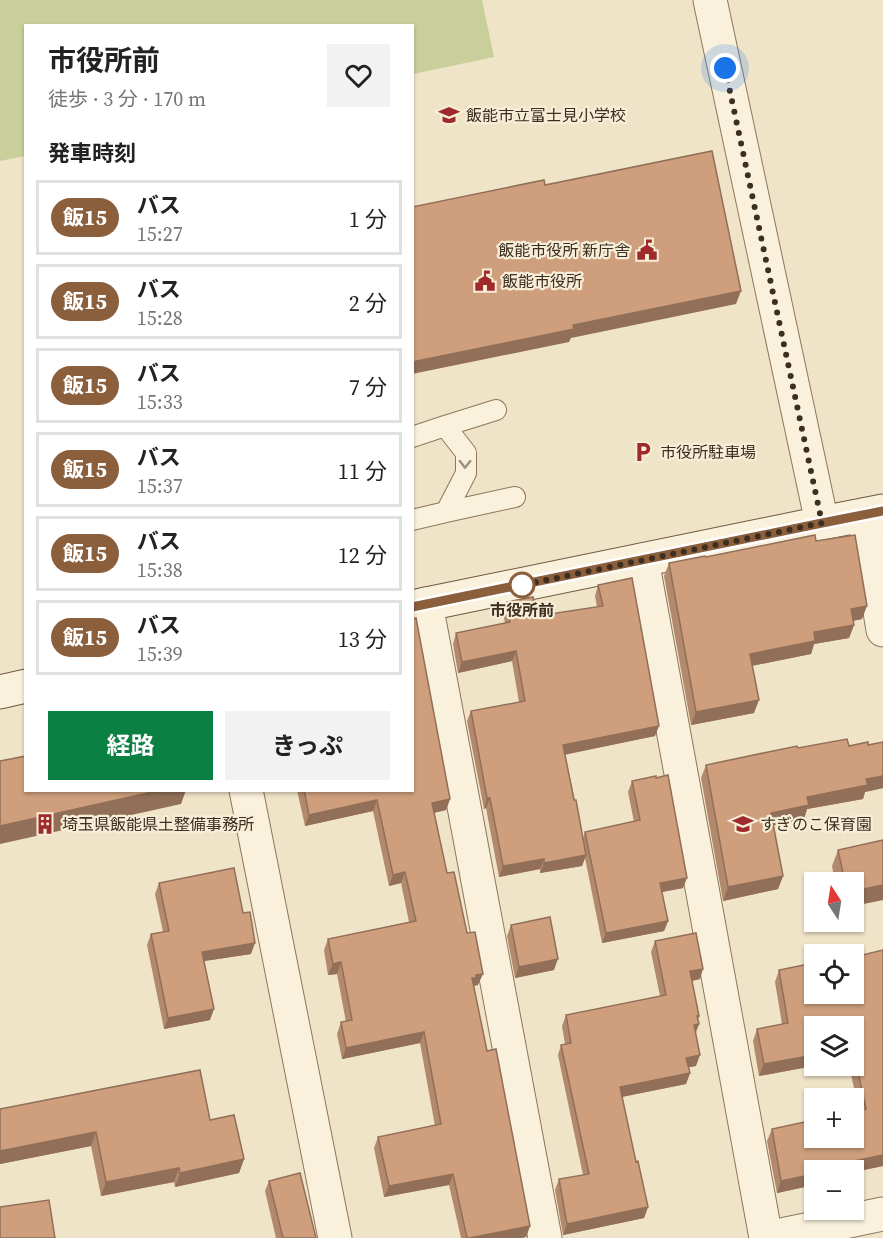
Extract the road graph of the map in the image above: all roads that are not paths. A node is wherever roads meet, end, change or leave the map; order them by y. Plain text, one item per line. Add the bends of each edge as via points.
1 (711, 0) edge
2 (496, 410) dead end
3 (445, 426) junction
4 (414, 436) edge
5 (515, 497) dead end
6 (446, 513) junction
7 (873, 513) edge
8 (414, 520) edge
9 (822, 523) junction
10 (642, 560) junction
11 (419, 606) edge
12 (883, 630) edge
13 (24, 686) edge
14 (0, 692) edge
15 (246, 792) edge
16 (871, 1223) edge
17 (335, 1238) edge
18 (545, 1238) edge
19 (767, 1238) edge

1 - 9 street
2 - 3 lane
3 - 4 lane
3 -> 6 lane via 466,453 466,473
5 - 6 lane
6 - 8 lane
7 - 9 street
7 - 12 street
9 - 10 street
10 - 11 street
10 - 19 street
11 - 18 street
13 - 14 street
15 - 17 street
16 - 19 street

